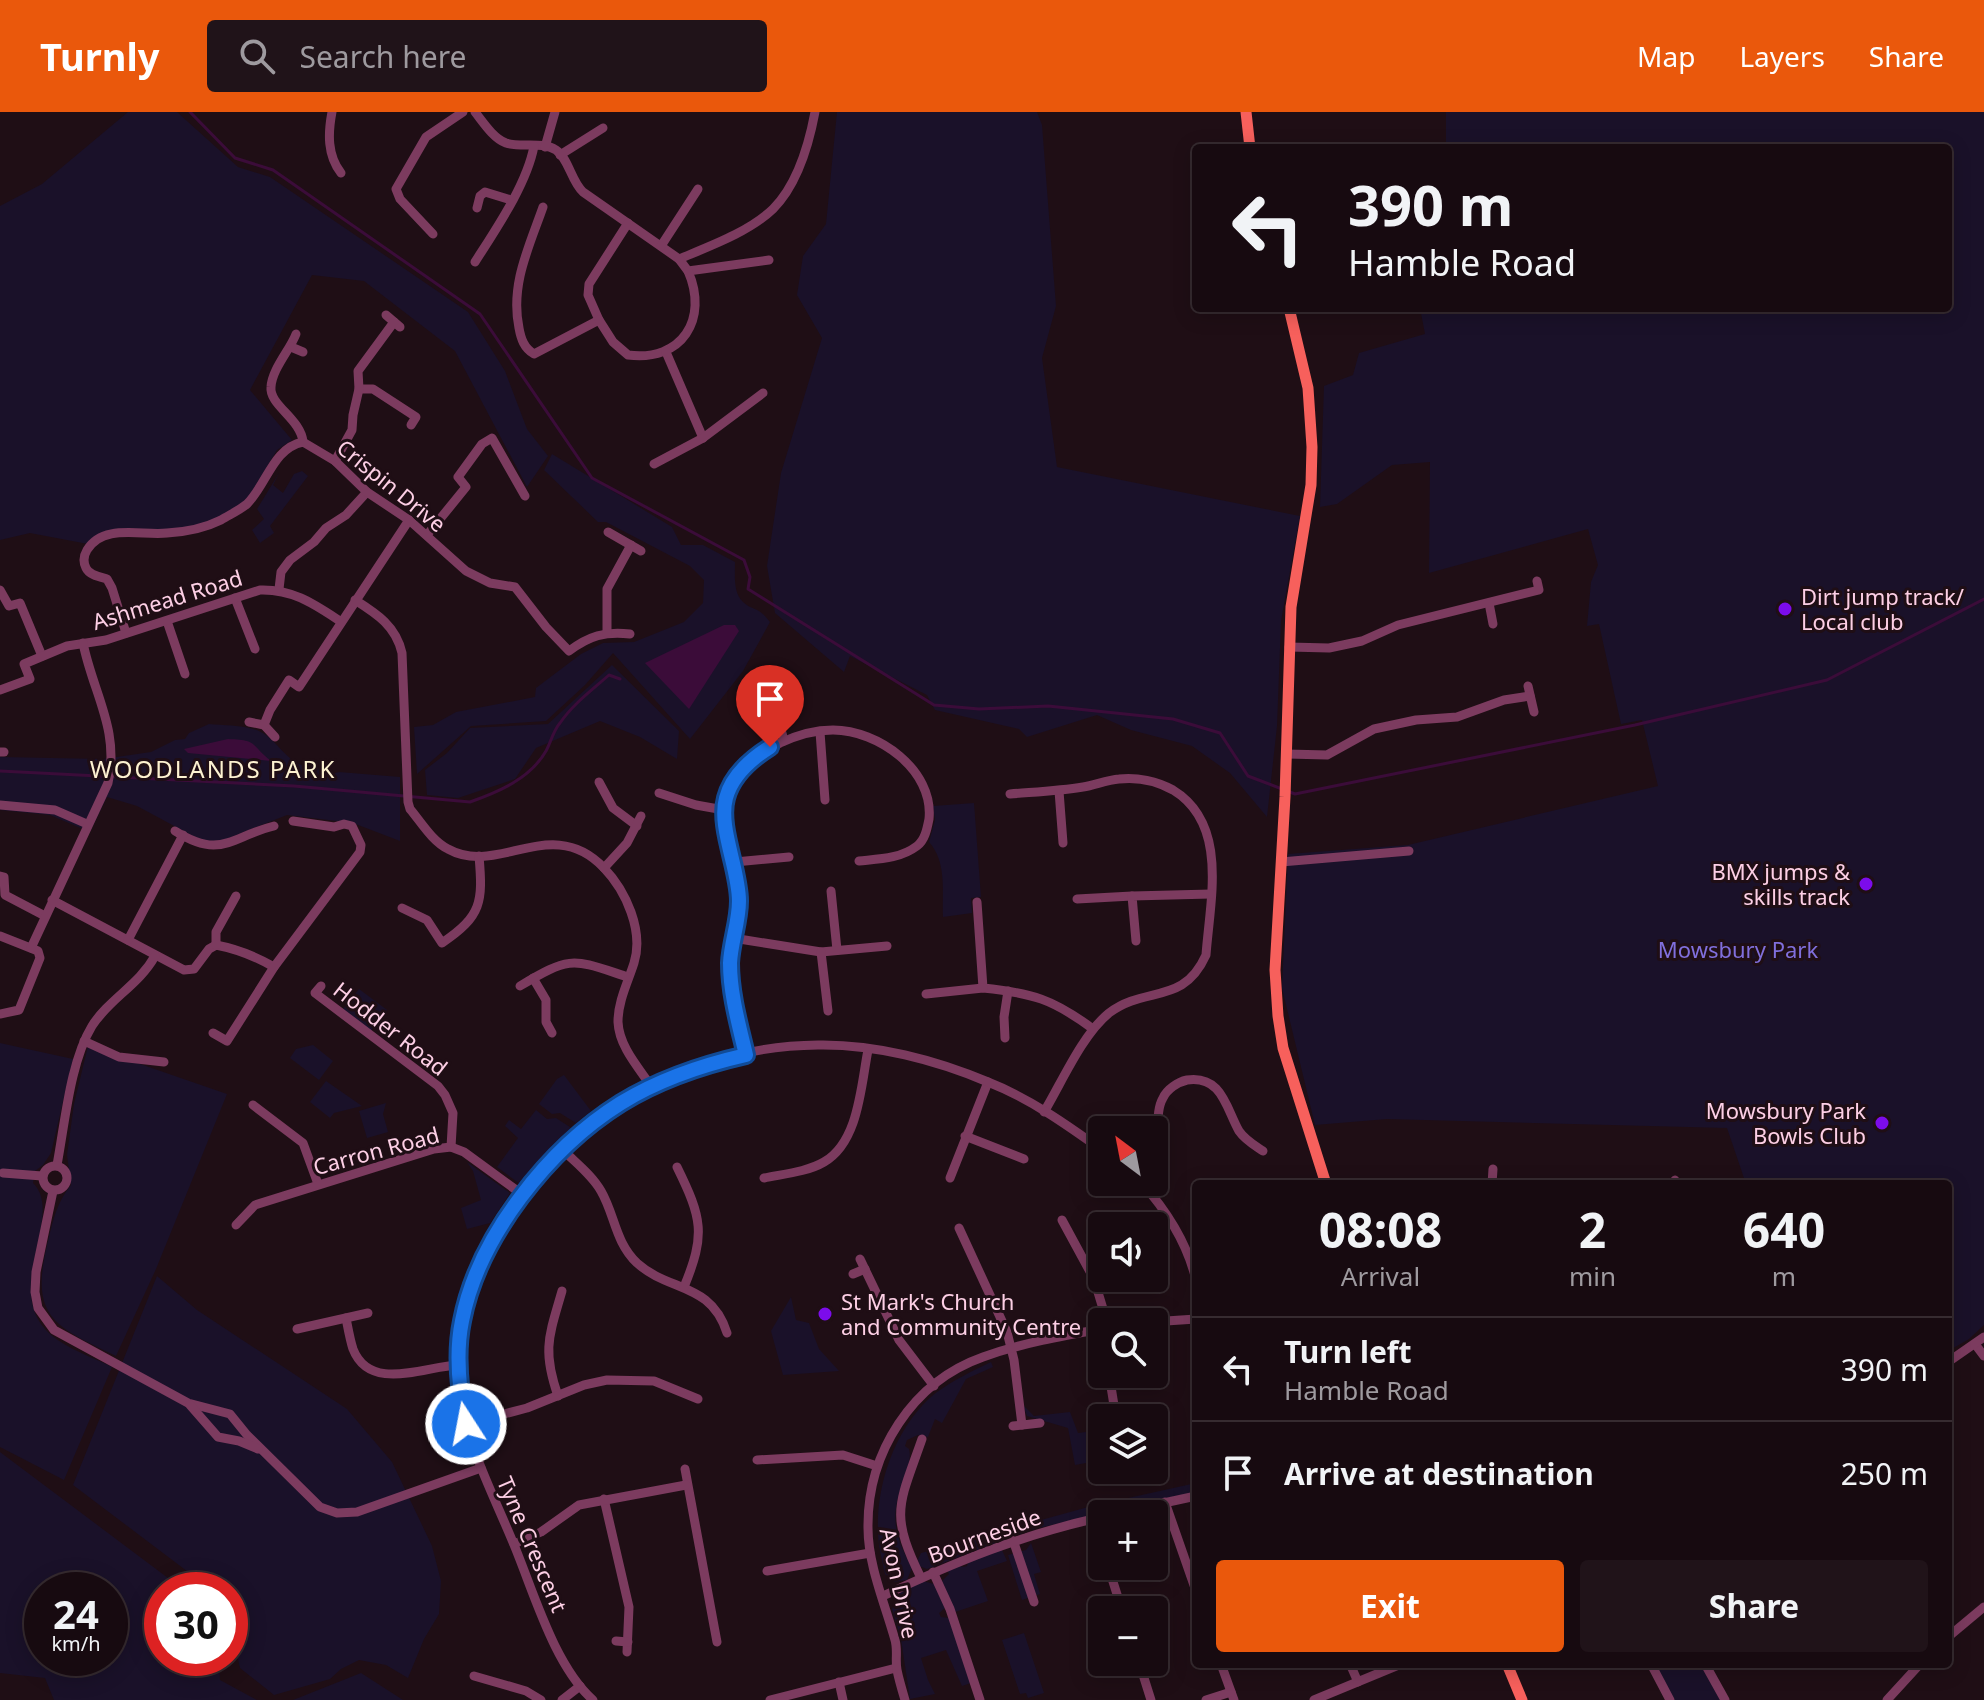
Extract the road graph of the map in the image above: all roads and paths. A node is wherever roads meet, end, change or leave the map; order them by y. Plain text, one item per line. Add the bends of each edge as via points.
1 (332, 112) edge
2 (463, 112) edge
3 (475, 112) edge
4 (555, 112) edge
5 (815, 112) edge
6 (1246, 112) edge
7 (603, 128) dead end
8 (1250, 144) edge
9 (540, 146) junction
10 (560, 155) junction
11 (341, 173) dead end
12 (698, 189) dead end
13 (511, 200) junction
14 (543, 207) dead end
15 (477, 208) dead end
16 (628, 223) junction
17 (433, 234) dead end
18 (661, 246) junction
19 (679, 259) junction
20 (769, 260) dead end
21 (475, 262) dead end
22 (688, 271) junction
23 (1290, 312) edge
24 (599, 320) junction
25 (394, 321) dead end
26 (296, 334) dead end
27 (291, 347) junction
28 (303, 352) dead end
29 (666, 352) junction
30 (359, 389) junction
31 (763, 393) dead end
32 (411, 425) dead end
33 (703, 438) junction
34 (303, 442) junction
35 (335, 461) junction
36 (654, 464) dead end
37 (367, 492) junction
38 (525, 496) dead end
39 (409, 520) junction
40 (608, 532) dead end
41 (427, 535) junction
42 (631, 545) junction
43 (641, 551) dead end
44 (1537, 581) dead end
45 (279, 589) junction
46 (0, 590) edge
47 (235, 598) junction
48 (355, 600) junction
49 (1489, 603) junction
50 (167, 621) junction
51 (340, 621) junction
52 (1493, 624) dead end
53 (126, 633) junction
54 (607, 633) junction
55 (630, 634) dead end
56 (83, 643) junction
57 (1289, 647) junction
58 (255, 649) dead end
59 (42, 656) junction
60 (185, 674) dead end
61 (0, 690) edge
62 (778, 712) dead end
63 (1534, 712) dead end
64 (249, 722) dead end
65 (264, 725) junction
66 (820, 732) junction
67 (275, 737) dead end
68 (784, 741) junction
69 (1287, 754) junction
70 (599, 782) dead end
71 (1059, 791) junction
72 (659, 793) dead end
73 (1010, 794) dead end
74 (825, 800) dead end
75 (0, 805) edge
76 (724, 810) junction
77 (293, 821) dead end
78 (87, 824) junction
79 (274, 826) dead end
80 (1063, 843) dead end
81 (1409, 851) dead end
82 (479, 856) junction
83 (789, 857) dead end
84 (859, 861) dead end
85 (735, 862) junction
86 (1281, 862) junction
87 (604, 868) junction
88 (0, 876) edge
89 (831, 891) dead end
90 (1211, 894) junction
91 (236, 896) dead end
92 (1132, 896) junction
93 (1077, 899) dead end
94 (52, 900) junction
95 (977, 902) dead end
96 (402, 908) dead end
97 (45, 916) junction
98 (0, 936) edge
99 (733, 938) junction
100 (128, 940) junction
101 (1136, 941) dead end
102 (216, 945) junction
103 (887, 946) dead end
104 (31, 948) junction
105 (837, 950) junction
106 (821, 952) junction
107 (155, 956) junction
108 (274, 967) junction
109 (628, 977) junction
110 (533, 978) junction
111 (321, 986) dead end
112 (520, 986) dead end
113 (983, 988) junction
114 (1008, 991) junction
115 (926, 994) dead end
116 (828, 1011) dead end
117 (0, 1014) edge
118 (1093, 1029) junction
119 (213, 1033) dead end
120 (552, 1033) dead end
121 (1005, 1038) dead end
122 (84, 1041) junction
123 (868, 1050) junction
124 (746, 1055) junction
125 (164, 1062) dead end
126 (988, 1082) junction
127 (651, 1086) junction
128 (253, 1105) dead end
129 (1044, 1112) junction
130 (1160, 1116) edge
131 (965, 1136) junction
132 (1088, 1141) edge
133 (451, 1147) junction
134 (563, 1150) junction
135 (1263, 1151) dead end
136 (1024, 1159) dead end
137 (57, 1165) junction
138 (677, 1167) dead end
139 (1493, 1169) dead end
140 (3, 1173) dead end
141 (42, 1176) junction
142 (764, 1178) dead end
143 (950, 1178) dead end
144 (1325, 1180) edge
145 (1492, 1180) edge
146 (318, 1184) junction
147 (53, 1191) junction
148 (523, 1195) junction
149 (1154, 1196) edge
150 (1062, 1220) dead end
151 (236, 1225) dead end
152 (959, 1228) dead end
153 (1192, 1269) edge
154 (853, 1274) dead end
155 (684, 1287) junction
156 (562, 1291) dead end
157 (1103, 1308) edge
158 (368, 1313) dead end
159 (346, 1318) junction
160 (1192, 1319) edge
161 (1168, 1321) edge
162 (302, 1325) dead end
163 (727, 1333) dead end
164 (1088, 1333) edge
165 (1980, 1340) edge
166 (1011, 1348) junction
167 (1984, 1356) edge
168 (1952, 1359) edge
169 (458, 1365) junction
170 (934, 1386) junction
171 (558, 1396) junction
172 (698, 1399) dead end
173 (188, 1403) junction
174 (1040, 1423) dead end
175 (466, 1424) junction
176 (922, 1439) dead end
177 (265, 1452) junction
178 (757, 1460) dead end
179 (877, 1466) junction
180 (481, 1468) junction
181 (685, 1469) dead end
182 (686, 1485) junction
183 (1192, 1497) edge
184 (604, 1499) junction
185 (1168, 1501) edge
186 (1168, 1511) edge
187 (1088, 1520) edge
188 (1013, 1540) junction
189 (514, 1544) junction
190 (870, 1553) junction
191 (767, 1571) dead end
192 (933, 1572) junction
193 (921, 1578) junction
194 (1192, 1580) edge
195 (883, 1596) junction
196 (1034, 1602) dead end
197 (1982, 1612) edge
198 (1952, 1634) edge
199 (616, 1641) dead end
200 (717, 1642) dead end
201 (896, 1668) junction
202 (1222, 1668) edge
203 (1352, 1668) edge
204 (1391, 1668) edge
205 (1509, 1668) edge
206 (1653, 1668) edge
207 (1707, 1668) edge
208 (1916, 1668) edge
209 (474, 1676) dead end
210 (1143, 1676) edge
211 (839, 1682) junction
212 (1358, 1682) junction
213 (580, 1686) junction
214 (1340, 1695) edge
215 (1232, 1696) edge
216 (541, 1700) edge
217 (562, 1700) edge
218 (593, 1700) edge
219 (770, 1700) edge
220 (843, 1700) edge
221 (905, 1700) edge
222 (980, 1700) edge
223 (1151, 1700) edge
224 (1206, 1700) edge
225 (1314, 1700) edge
226 (1522, 1700) edge
227 (1670, 1700) edge
228 (1725, 1700) edge
229 (1887, 1700) edge

1 - 11 street via 330,146
2 - 17 street via 431,130 396,189
3 - 9 street via 506,143
4 - 9 street
5 - 19 street via 790,187 772,209
6 - 8 main road
7 - 10 street
9 - 10 street
9 - 13 street
10 - 16 street via 576,186
12 - 18 street
13 - 15 street via 483,192
13 - 21 street
14 - 24 street via 516,293 523,344 538,353
16 - 18 street
16 - 24 street via 589,284
18 - 19 street
19 - 22 street
20 - 22 street
22 - 29 street via 694,323
23 - 57 main road via 1308,388 1312,447
24 - 29 street via 628,355
25 - 30 street via 358,371
26 - 27 street
27 - 28 street
27 - 34 street via 271,387 273,398 298,425
29 - 33 street
30 - 32 street via 373,389 416,417
30 - 35 street via 352,430
31 - 33 street
33 - 36 street
34 - 35 street, Crispin Drive
34 - 53 street, Crispin Drive via 283,452 245,506 217,522 163,534 116,533 90,545 84,556 86,568 107,579
35 - 37 street, Crispin Drive
37 - 39 street, Crispin Drive
37 - 45 street via 290,560 281,572
38 - 41 street via 492,438 458,477 466,487
39 - 41 street, Crispin Drive
39 - 48 street
40 - 42 street
41 - 54 street, Crispin Drive via 466,571 515,587 569,651
42 - 43 street
42 - 54 street via 607,589
44 - 49 street via 1539,590
45 - 47 street, Ashmead Road
45 - 51 street
46 - 59 street via 9,606 20,603
47 - 50 street, Ashmead Road
47 - 58 street
48 - 51 street
48 - 82 street via 399,639 410,809 440,845
49 - 52 street
49 - 57 street via 1398,625 1340,646
50 - 53 street, Ashmead Road
50 - 60 street
51 - 65 street via 299,687 289,680
53 - 56 street, Ashmead Road
54 - 55 street, Crispin Drive
56 - 59 street
56 - 78 street, Ashmead Road via 113,753 110,775
57 - 69 main road
59 - 61 street via 24,664 30,679
62 - 68 street
63 - 69 street via 1529,691 1457,717 1374,729 1327,755
64 - 65 street
65 - 67 street
66 - 68 street
66 - 74 street
66 - 84 street via 850,733 892,751 919,777 929,803 925,836 917,846 894,857
68 - 76 street via 744,767 726,795
69 - 86 main road
70 - 87 street via 613,808 639,821
71 - 73 street
71 - 80 street
71 - 90 street via 1138,779 1181,796 1208,835
72 - 76 street
75 - 78 street via 55,810
76 - 85 street
77 - 108 street via 352,826 361,845
78 - 94 street, Ashmead Road
79 - 100 street via 218,846 179,833
81 - 86 street
82 - 87 street via 546,843 580,851
82 - 96 street via 478,907 472,920 451,937 442,943 427,920
83 - 85 street
85 - 99 street via 739,903
86 - 144 main road via 1278,1016 1290,1074
87 - 109 street via 636,928 635,962
88 - 97 street via 5,895
89 - 105 street
90 - 92 street
90 - 118 street via 1200,970 1176,989 1118,1007
91 - 102 street via 216,932
92 - 93 street
92 - 101 street
94 - 97 street, Ashmead Road
94 - 100 street
95 - 113 street
97 - 104 street, Ashmead Road
98 - 104 street
99 - 106 street
99 - 124 street via 732,986
100 - 107 street
102 - 107 street via 194,969 184,970
102 - 108 street via 251,953
103 - 105 street
104 - 117 street via 40,958 23,1004
105 - 106 street
106 - 116 street
107 - 122 street via 138,980 103,1011
108 - 119 street via 227,1041
109 - 110 street via 575,961
109 - 127 street via 618,1023 626,1049
110 - 112 street
110 - 120 street via 546,1000
111 - 133 street, Hodder Road via 315,993 445,1095 453,1113
113 - 114 street
113 - 115 street
114 - 118 street via 1047,1000
114 - 121 street
118 - 129 street
122 - 125 street via 119,1057
122 - 137 street
123 - 124 street, Tyne Crescent via 819,1045
123 - 126 street, Tyne Crescent via 901,1054
123 - 142 street via 851,1129 840,1147 816,1166
124 - 127 street, Tyne Crescent
126 - 129 street, Tyne Crescent
126 - 131 street
127 - 134 street, Tyne Crescent via 619,1104
128 - 146 street via 303,1143
129 - 132 street, Tyne Crescent
130 - 135 street via 1162,1099 1171,1088 1198,1080 1219,1090 1245,1138
131 - 136 street via 1008,1158
131 - 143 street
133 - 146 street, Carron Road
133 - 148 street, Carron Road
134 - 148 street, Tyne Crescent
134 - 155 street via 602,1193 617,1236 639,1265
137 - 141 street
137 - 147 street via 68,1180
138 - 155 street via 699,1223 699,1247
139 - 145 street
140 - 141 street
141 - 147 street
146 - 151 street, Carron Road via 255,1205
147 - 173 street via 36,1272 35,1292 44,1319 71,1340
148 - 169 street, Tyne Crescent via 483,1257 468,1293
149 - 153 street via 1178,1231
150 - 157 street via 1094,1279
152 - 166 street
154 - 170 street via 862,1264 899,1340
155 - 163 street via 708,1300
156 - 171 street via 547,1342
158 - 159 street
159 - 162 street
159 - 169 street via 354,1351 369,1367 388,1375
160 - 161 street
164 - 166 street, Avon Drive
165 - 167 street
165 - 168 street
166 - 170 street, Avon Drive via 956,1370
166 - 174 street via 1017,1426
169 - 175 street, Tyne Crescent
170 - 179 street, Avon Drive via 905,1413
171 - 172 street via 607,1380 654,1381 677,1395
171 - 175 street
173 - 177 street via 218,1437
173 - 177 street via 230,1414
175 - 180 street, Tyne Crescent
176 - 193 street, Avon Drive via 899,1521
177 - 180 street via 320,1507 337,1513 357,1512
178 - 179 street via 843,1455
179 - 190 street, Avon Drive via 867,1528
180 - 189 street, Tyne Crescent
181 - 182 street
182 - 184 street
182 - 200 street via 720,1626
183 - 185 street
184 - 189 street via 579,1505
184 - 199 street via 629,1607 627,1647
186 - 194 street
187 - 188 street, Bourneside
188 - 192 street, Bourneside
188 - 196 street
189 - 213 street, Tyne Crescent via 554,1640
190 - 191 street
190 - 195 street, Avon Drive
192 - 193 street, Bourneside
192 - 222 street
193 - 195 street, Bourneside
195 - 201 street, Avon Drive via 896,1645
197 - 198 street
201 - 211 street
201 - 221 street, Avon Drive
202 - 215 street
203 - 212 street
204 - 212 street
205 - 226 main road
206 - 227 street
207 - 228 street
208 - 229 street
209 - 216 street
210 - 223 street
211 - 219 street
211 - 220 street
212 - 214 street
213 - 217 street
213 - 218 street, Tyne Crescent
214 - 225 street
215 - 224 street

